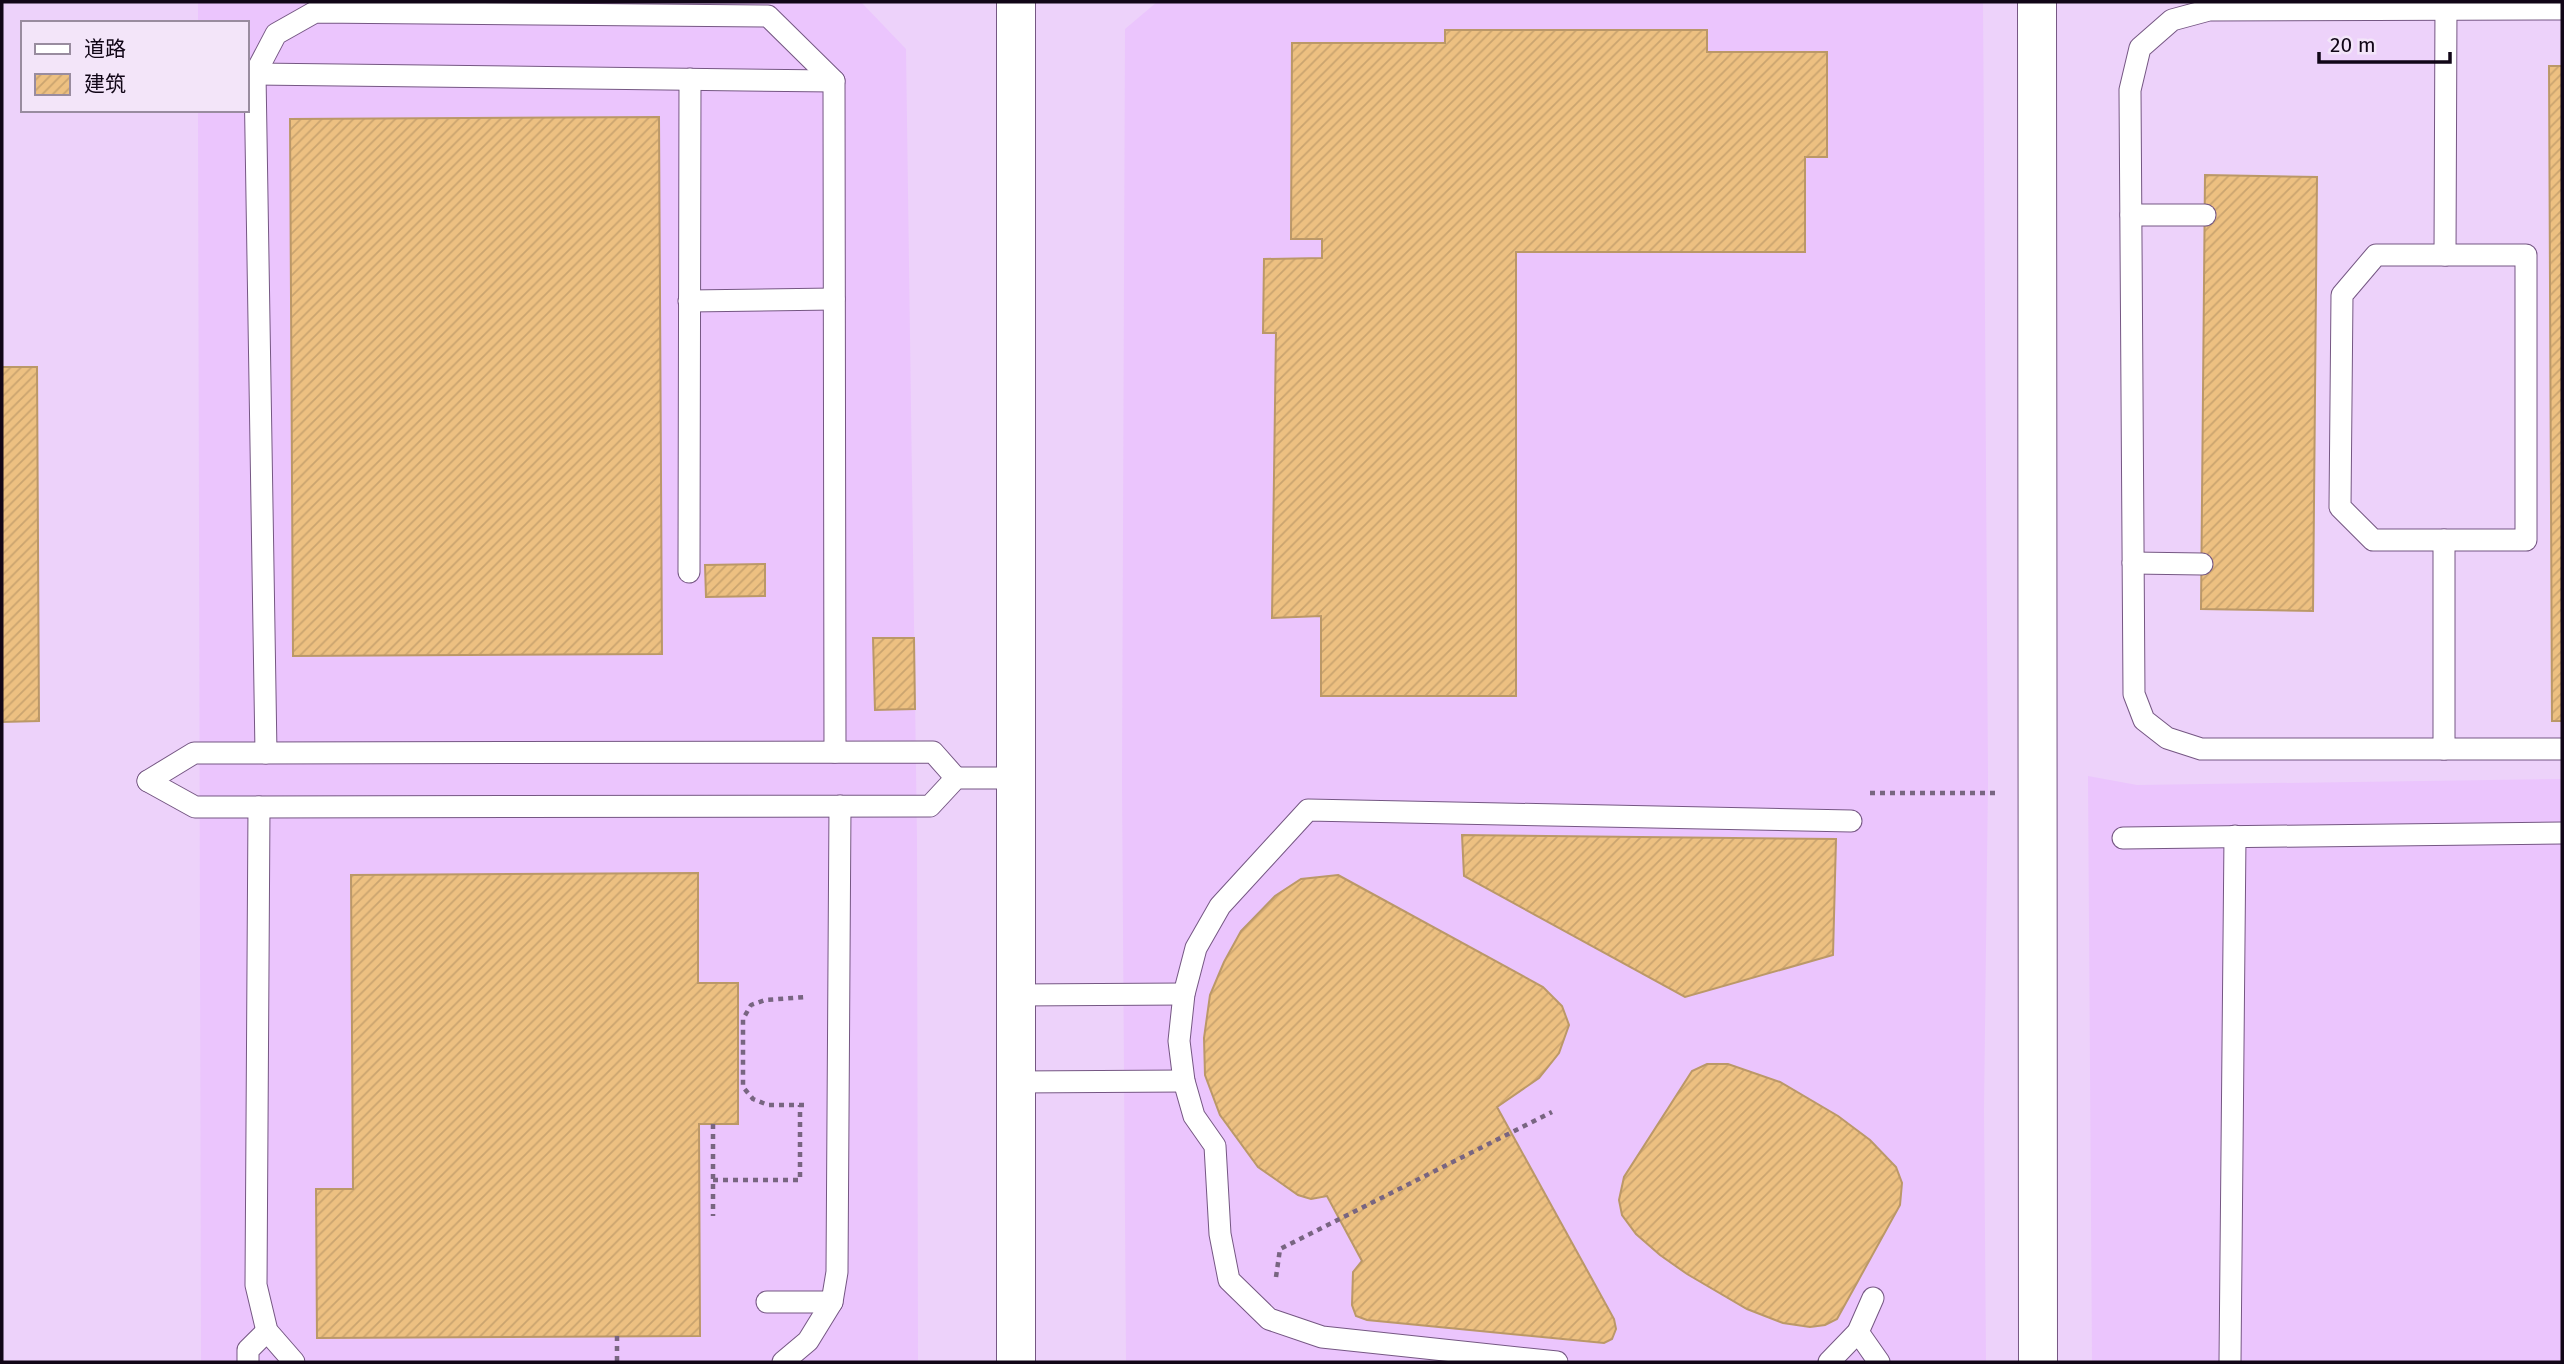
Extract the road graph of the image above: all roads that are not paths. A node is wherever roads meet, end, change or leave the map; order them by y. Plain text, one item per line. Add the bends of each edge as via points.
1 (1016, 2) edge
2 (2037, 2) edge
3 (2446, 5) edge
4 (2562, 9) edge
5 (255, 74) junction
6 (690, 79) junction
7 (834, 81) junction
8 (2131, 215) junction
9 (2205, 215) dead end
10 (2445, 255) junction
11 (834, 299) junction
12 (689, 301) junction
13 (2444, 540) junction
14 (2133, 563) junction
15 (2202, 564) dead end
16 (689, 572) dead end
17 (2444, 749) junction
18 (2562, 749) edge
19 (835, 752) junction
20 (266, 753) junction
21 (956, 778) junction
22 (1015, 778) junction
23 (840, 806) junction
24 (259, 807) junction
25 (1851, 821) road end
26 (2562, 833) edge
27 (2235, 836) junction
28 (2123, 838) dead end
29 (1184, 994) junction
30 (1015, 995) junction
31 (1184, 1081) junction
32 (1015, 1082) junction
33 (1873, 1298) dead end
34 (767, 1302) dead end
35 (832, 1302) junction
36 (267, 1331) junction
37 (1858, 1332) junction
38 (248, 1362) edge
39 (294, 1362) edge
40 (783, 1362) edge
41 (1016, 1362) edge
42 (1557, 1362) edge
43 (1829, 1362) edge
44 (1879, 1362) edge
45 (2038, 1362) edge
46 (2230, 1362) edge

1 - 22 street
2 - 45 street
3 - 4 lane
3 - 8 lane via 2209,9 2172,20 2140,48 2130,90
3 - 10 lane
5 - 6 lane
5 - 7 lane via 276,34 315,12 768,16
5 - 20 lane
6 - 7 lane
6 - 12 lane
7 - 11 lane
8 - 9 lane
8 - 14 lane
10 - 13 lane via 2526,255 2526,540
10 - 13 lane via 2376,255 2342,295 2340,507 2373,540
11 - 12 lane
11 - 19 lane
12 - 16 lane
13 - 17 lane
14 - 15 lane
14 - 17 lane via 2134,694 2144,720 2167,738 2201,749
17 - 18 lane
19 - 20 lane
19 - 21 lane via 933,752
20 - 24 lane via 194,753 148,781 195,807
21 - 22 lane
21 - 23 lane via 930,806
22 - 30 street
23 - 24 lane
23 - 35 lane via 837,1272
24 - 36 lane via 256,1285
25 - 29 lane via 1308,810 1220,906 1196,948
26 - 27 lane
27 - 28 lane
27 - 46 lane
29 - 30 lane
29 - 31 lane via 1179,1041
30 - 32 street
31 - 32 lane
31 - 42 lane via 1194,1116 1215,1146 1220,1234 1228,1280 1269,1319 1322,1337
32 - 41 street
33 - 37 lane
34 - 35 lane
35 - 40 lane via 808,1341
36 - 38 lane via 248,1350
36 - 39 lane
37 - 43 lane
37 - 44 lane

